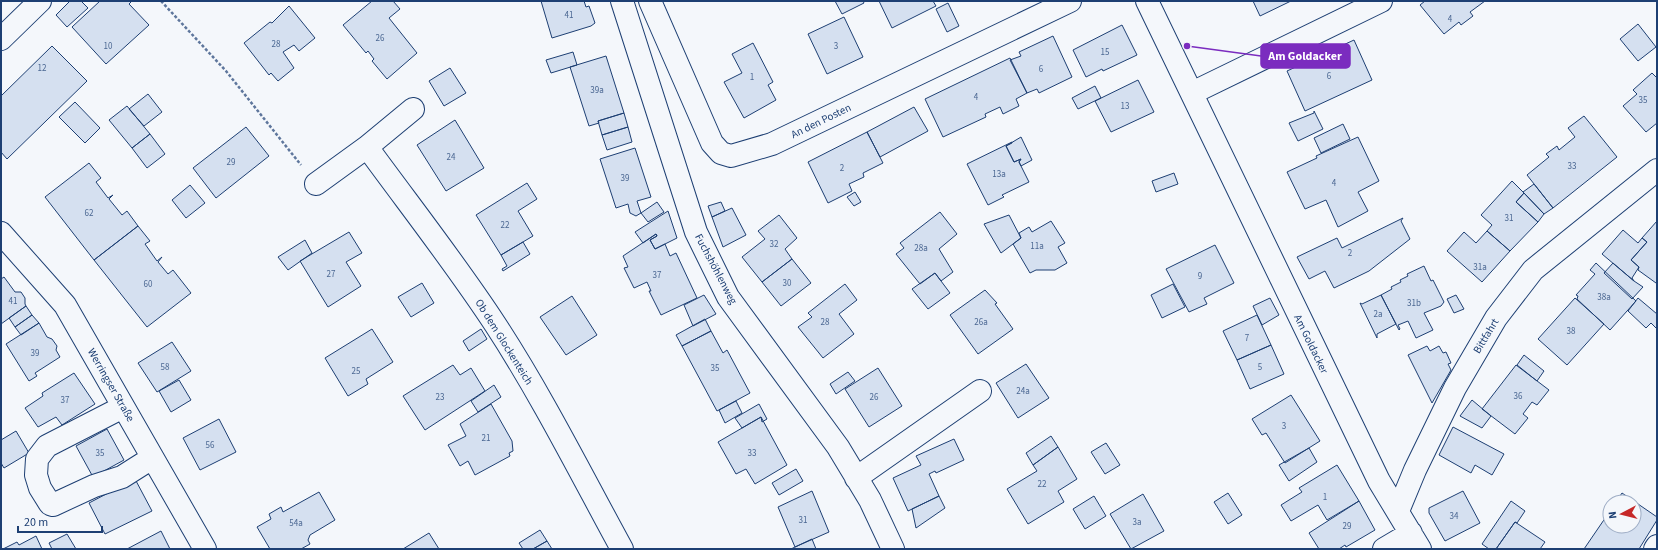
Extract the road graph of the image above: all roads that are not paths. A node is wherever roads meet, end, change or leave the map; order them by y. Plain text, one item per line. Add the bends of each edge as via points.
1 (40, 1) edge
2 (622, 1) edge
3 (650, 1) edge
4 (1070, 1) edge
5 (1146, 1) edge
6 (1381, 1) edge
7 (1, 39) edge
8 (1192, 92) junction
9 (413, 109) dead end
10 (367, 147) junction
11 (1657, 170) edge
12 (316, 184) road end
13 (1, 233) edge
14 (980, 391) dead end
15 (124, 407) junction
16 (152, 458) junction
17 (856, 478) junction
18 (1398, 510) junction
19 (1416, 541) edge
20 (1657, 546) edge
21 (205, 549) edge
22 (622, 549) edge
23 (893, 549) edge
24 (1384, 549) edge
25 (1655, 549) edge

1 - 7 street
2 - 17 street, Fuchshöhlenweg via 696,232 728,297 838,447
3 - 4 street, An den Posten via 712,143 721,153 731,156 772,144
5 - 8 street, Am Goldacker
6 - 8 street
8 - 18 street, Am Goldacker via 1379,481
9 - 10 street
10 - 12 street
10 - 22 street, Ob dem Glockenteich via 496,326 558,430
11 - 18 street, Bittfahrt via 1533,270 1496,318 1455,388
13 - 15 street, Werringser Straße via 65,305
14 - 17 street
15 - 16 street, Werringser Straße
15 - 16 street via 47,446 37,458 36,475 40,488 53,505 94,486 122,477
16 - 21 street, Werringser Straße
17 - 23 street, Fuchshöhlenweg via 870,500
18 - 19 street
19 - 24 street
20 - 25 street

